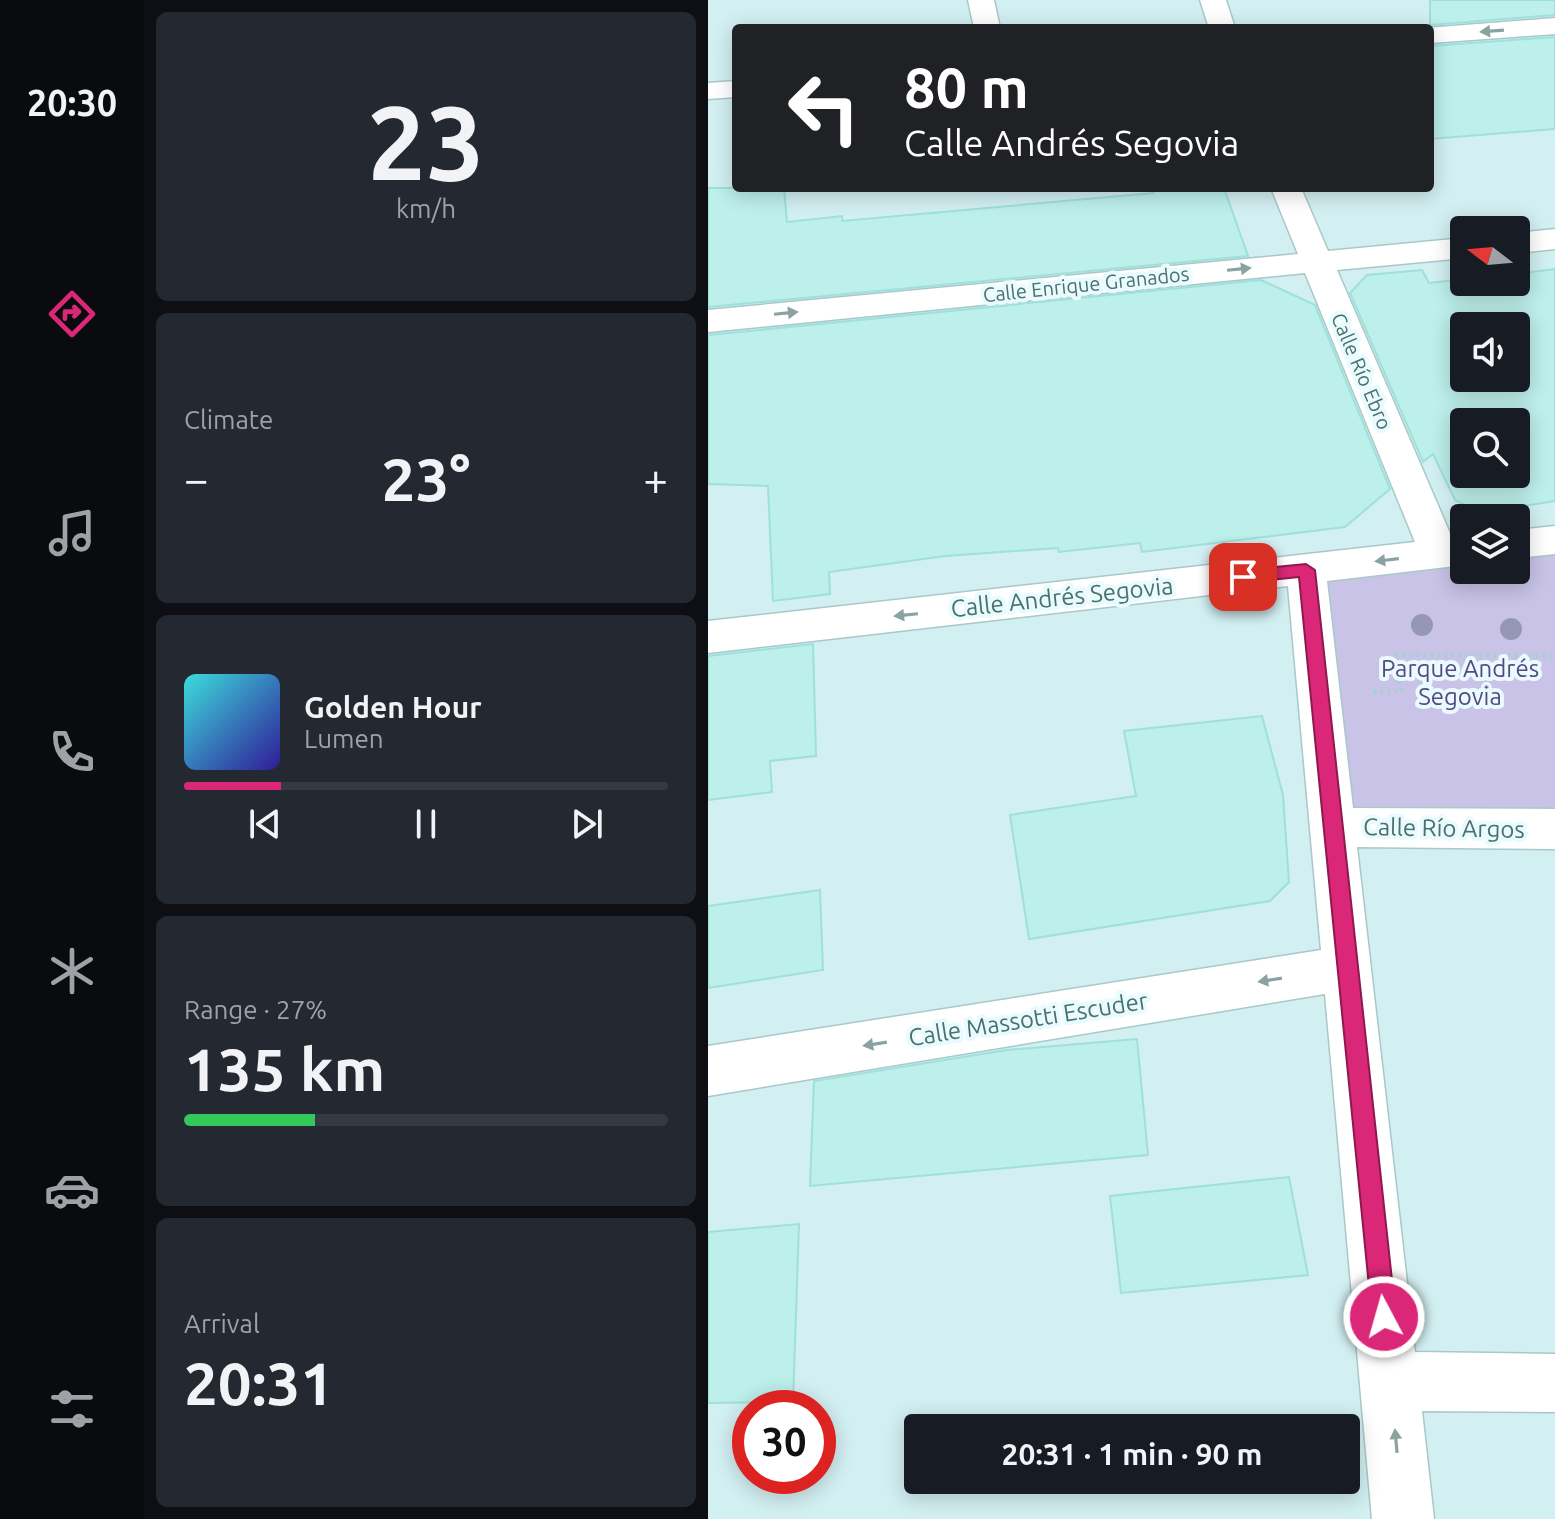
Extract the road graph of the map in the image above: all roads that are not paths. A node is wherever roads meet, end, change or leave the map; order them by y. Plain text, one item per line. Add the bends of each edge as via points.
1 (981, 0) edge
2 (1213, 0) edge
3 (986, 24) edge
4 (1221, 24) edge
5 (1555, 26) edge
6 (1434, 35) edge
7 (732, 89) edge
8 (708, 91) edge
9 (1288, 192) edge
10 (1555, 239) edge
11 (1530, 242) edge
12 (1450, 249) edge
13 (1316, 261) junction
14 (708, 321) edge
15 (1555, 540) edge
16 (1530, 543) edge
17 (1450, 548) edge
18 (1450, 552) edge
19 (1306, 570) junction
20 (708, 637) edge
21 (1333, 827) junction
22 (1555, 829) edge
23 (1347, 968) junction
24 (708, 1071) edge
25 (1390, 1381) junction
26 (1555, 1383) edge
27 (1403, 1519) edge

1 - 3 street
2 - 4 street
5 -> 6 street
7 - 8 street
9 - 13 street, Calle Río Ebro
10 - 11 street
12 - 13 street, Calle Enrique Granados
14 -> 13 street, Calle Enrique Granados
13 - 17 street, Calle Río Ebro
15 - 16 street
18 -> 19 street, Calle Andrés Segovia
19 -> 20 street, Calle Andrés Segovia
19 - 21 street
21 - 22 street, Calle Río Argos
21 - 23 street
23 -> 24 street, Calle Massotti Escuder
23 - 25 street
25 - 26 street
27 -> 25 street

